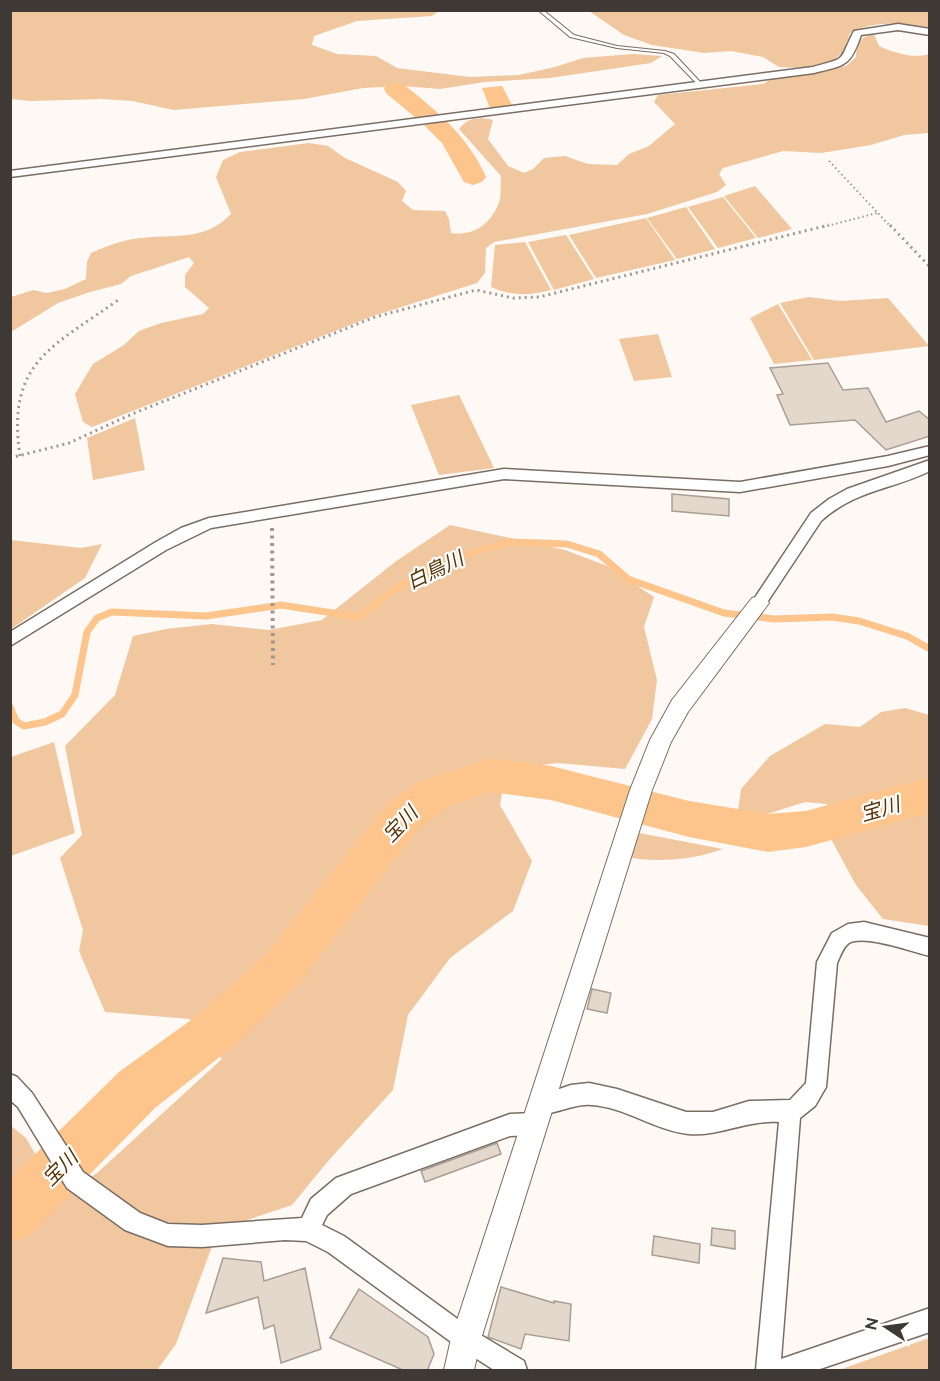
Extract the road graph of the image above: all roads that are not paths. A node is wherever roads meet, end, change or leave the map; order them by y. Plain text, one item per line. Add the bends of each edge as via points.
1 (540, 10) edge
2 (930, 32) edge
3 (702, 86) junction
4 (10, 174) edge
5 (930, 450) edge
6 (930, 465) edge
7 (759, 603) joint
8 (10, 640) edge
9 (930, 947) edge
10 (10, 1084) edge
11 (790, 1113) junction
12 (536, 1114) junction
13 (308, 1230) junction
14 (930, 1320) edge
15 (466, 1340) junction
16 (459, 1371) edge
17 (514, 1371) edge
18 (768, 1371) edge
19 (783, 1371) edge

1 - 3 lane via 572,36 672,55
2 - 3 street via 898,27 870,29 857,33 849,56 837,65
3 - 4 street
5 - 8 street via 740,487 504,474 209,523 186,532
6 - 7 street via 857,489 827,506
7 - 12 street via 680,706 661,740 636,802
9 - 11 street via 864,931 839,939 827,962 816,1087 805,1104
10 - 13 street via 25,1100 75,1180 133,1222 168,1235
11 - 12 street via 750,1112 700,1124 587,1093
11 - 18 street
12 - 13 street via 344,1186 319,1208
12 - 15 street
13 - 15 street via 336,1244
14 - 19 street
15 - 16 street
15 - 17 street

